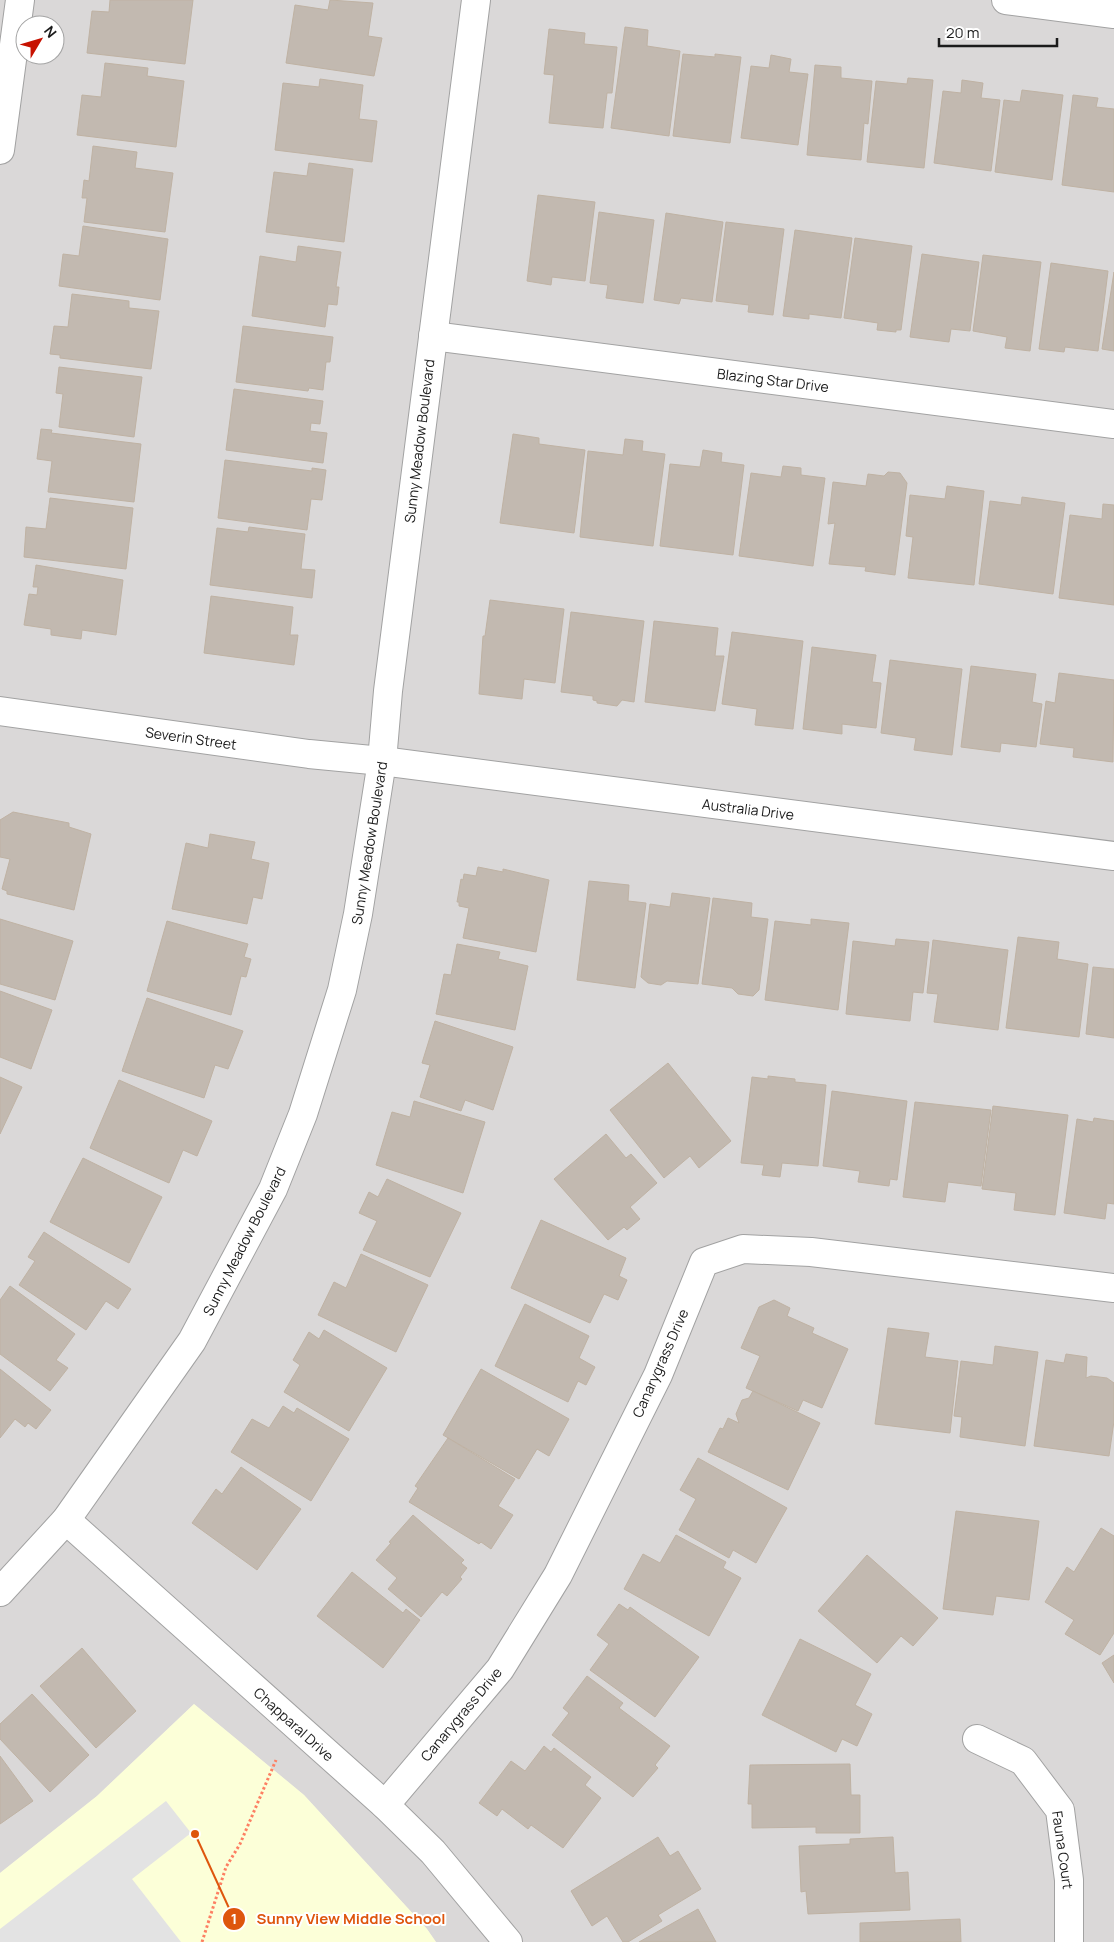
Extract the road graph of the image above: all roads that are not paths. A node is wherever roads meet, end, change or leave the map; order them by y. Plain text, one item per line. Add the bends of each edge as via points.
1 (20, 0) edge
2 (476, 0) edge
3 (1006, 0) edge
4 (1114, 14) edge
5 (0, 150) edge
6 (432, 336) junction
7 (1114, 424) edge
8 (0, 711) edge
9 (382, 761) junction
10 (1114, 856) edge
11 (1114, 1288) edge
12 (66, 1520) junction
13 (0, 1592) edge
14 (977, 1739) dead end
15 (385, 1806) junction
16 (508, 1942) edge
17 (1069, 1942) edge

1 - 5 street
2 - 6 street, Sunny Meadow Boulevard
3 - 4 street
6 - 7 street, Blazing Star Drive
6 - 9 street, Sunny Meadow Boulevard
8 - 9 street, Severin Street via 309,754
9 - 10 street, Australia Drive
9 - 12 street, Sunny Meadow Boulevard via 358,914 342,990 304,1114 274,1189 192,1341
11 - 15 street, Canarygrass Drive via 811,1252 743,1249 704,1262 658,1375 558,1574 500,1669
12 - 13 street, Sunny Meadow Boulevard
12 - 15 street, Chapparal Drive
14 - 17 street, Fauna Court via 1023,1760 1060,1810 1069,1880
15 - 16 street, Chapparal Drive via 433,1852

